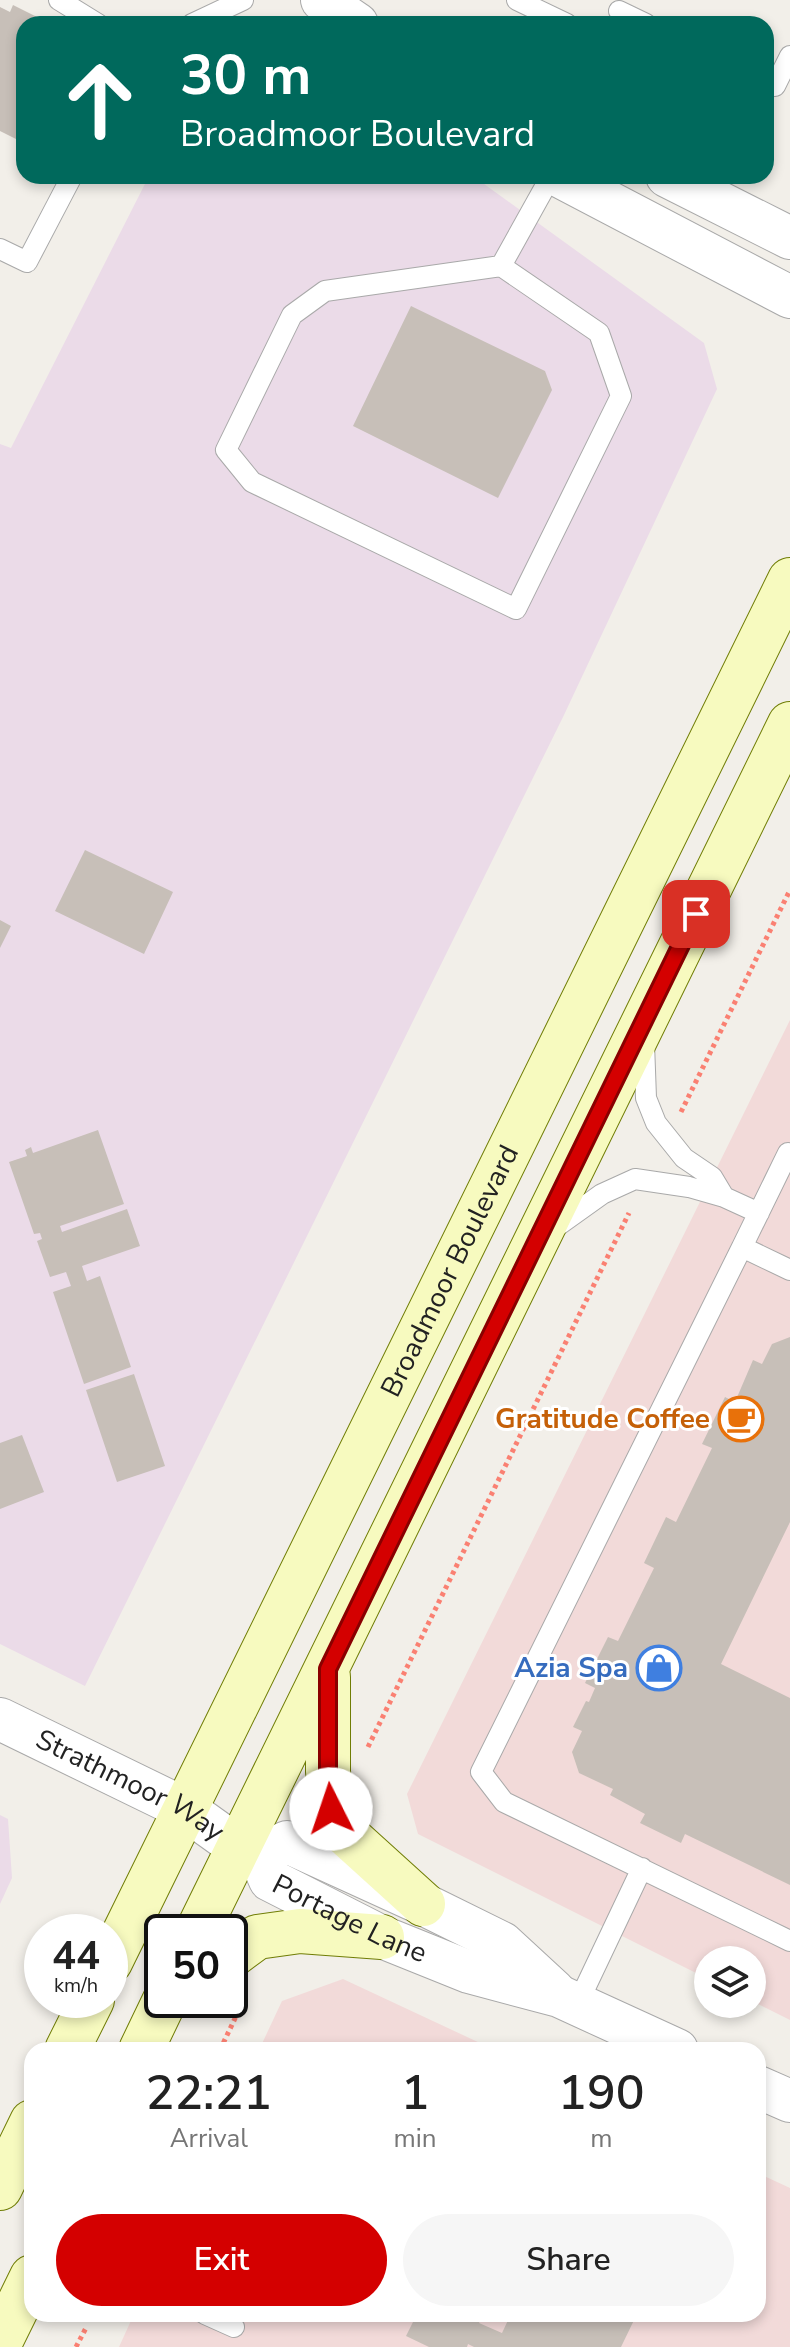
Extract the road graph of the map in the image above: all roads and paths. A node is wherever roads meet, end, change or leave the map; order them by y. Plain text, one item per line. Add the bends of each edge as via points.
1 (59, 0) edge
2 (243, 0) edge
3 (322, 0) edge
4 (517, 0) edge
5 (85, 16) edge
6 (209, 16) edge
7 (345, 16) edge
8 (550, 16) edge
9 (790, 56) edge
10 (774, 85) edge
11 (68, 184) edge
12 (547, 184) edge
13 (574, 184) edge
14 (683, 184) edge
15 (790, 238) edge
16 (0, 249) edge
17 (501, 266) junction
18 (790, 297) edge
19 (790, 580) edge
20 (790, 724) edge
21 (790, 890) edge
22 (643, 1022) junction
23 (668, 1138) junction
24 (789, 1152) edge
25 (646, 1180) junction
26 (724, 1197) junction
27 (759, 1213) junction
28 (540, 1238) junction
29 (742, 1247) junction
30 (790, 1270) edge
31 (328, 1669) junction
32 (0, 1719) edge
33 (367, 1750) dead end
34 (185, 1809) junction
35 (248, 1851) junction
36 (642, 1868) junction
37 (423, 1904) junction
38 (208, 1914) edge
39 (128, 1925) edge
40 (382, 1937) junction
41 (790, 1941) edge
42 (248, 1955) edge
43 (568, 2000) junction
44 (83, 2018) edge
45 (157, 2018) edge
46 (228, 2018) edge
47 (71, 2042) edge
48 (145, 2042) edge
49 (222, 2042) edge
50 (660, 2042) edge
51 (766, 2090) edge
52 (790, 2101) edge
53 (24, 2138) edge
54 (0, 2188) edge
55 (24, 2299) edge
56 (223, 2322) edge
57 (15, 2323) edge
58 (87, 2326) dead end
59 (234, 2327) dead end
60 (76, 2347) edge

1 - 5 lane
2 - 6 lane
3 - 7 street
4 - 8 lane
9 - 10 lane
11 - 16 lane via 27,262
12 - 17 lane
13 - 18 street
14 - 15 street
17 - 17 lane via 325,291 292,315 226,450 252,482 516,609 621,396 599,333
19 - 34 main road, Broadmoor Boulevard
20 - 22 main road
21 - 23 path
22 - 23 lane via 646,1098
22 - 28 main road
23 - 26 lane via 684,1158 712,1177
24 - 27 lane
25 - 26 lane
25 - 28 lane via 635,1179 602,1194
25 - 33 path
26 - 27 lane
27 - 29 lane
28 - 31 main road
29 - 30 lane
29 - 36 lane via 481,1772 504,1802
31 - 35 main road
31 - 37 main road via 331,1809 348,1836
32 - 34 street, Strathmoor Way
34 - 35 street, Strathmoor Way
34 - 39 main road, Broadmoor Boulevard
35 - 37 street, Portage Lane via 287,1842
35 - 38 main road
35 - 40 street, Portage Lane via 270,1880
36 - 41 lane
36 - 43 lane
37 - 43 street, Portage Lane via 502,1943
40 - 42 main road via 300,1931 257,1937
40 - 43 street, Portage Lane via 469,1972
43 - 50 street, Portage Lane
44 - 47 main road
45 - 48 main road
46 - 49 path
51 - 52 street
53 - 54 main road
55 - 57 main road
56 - 59 lane
58 - 60 path

